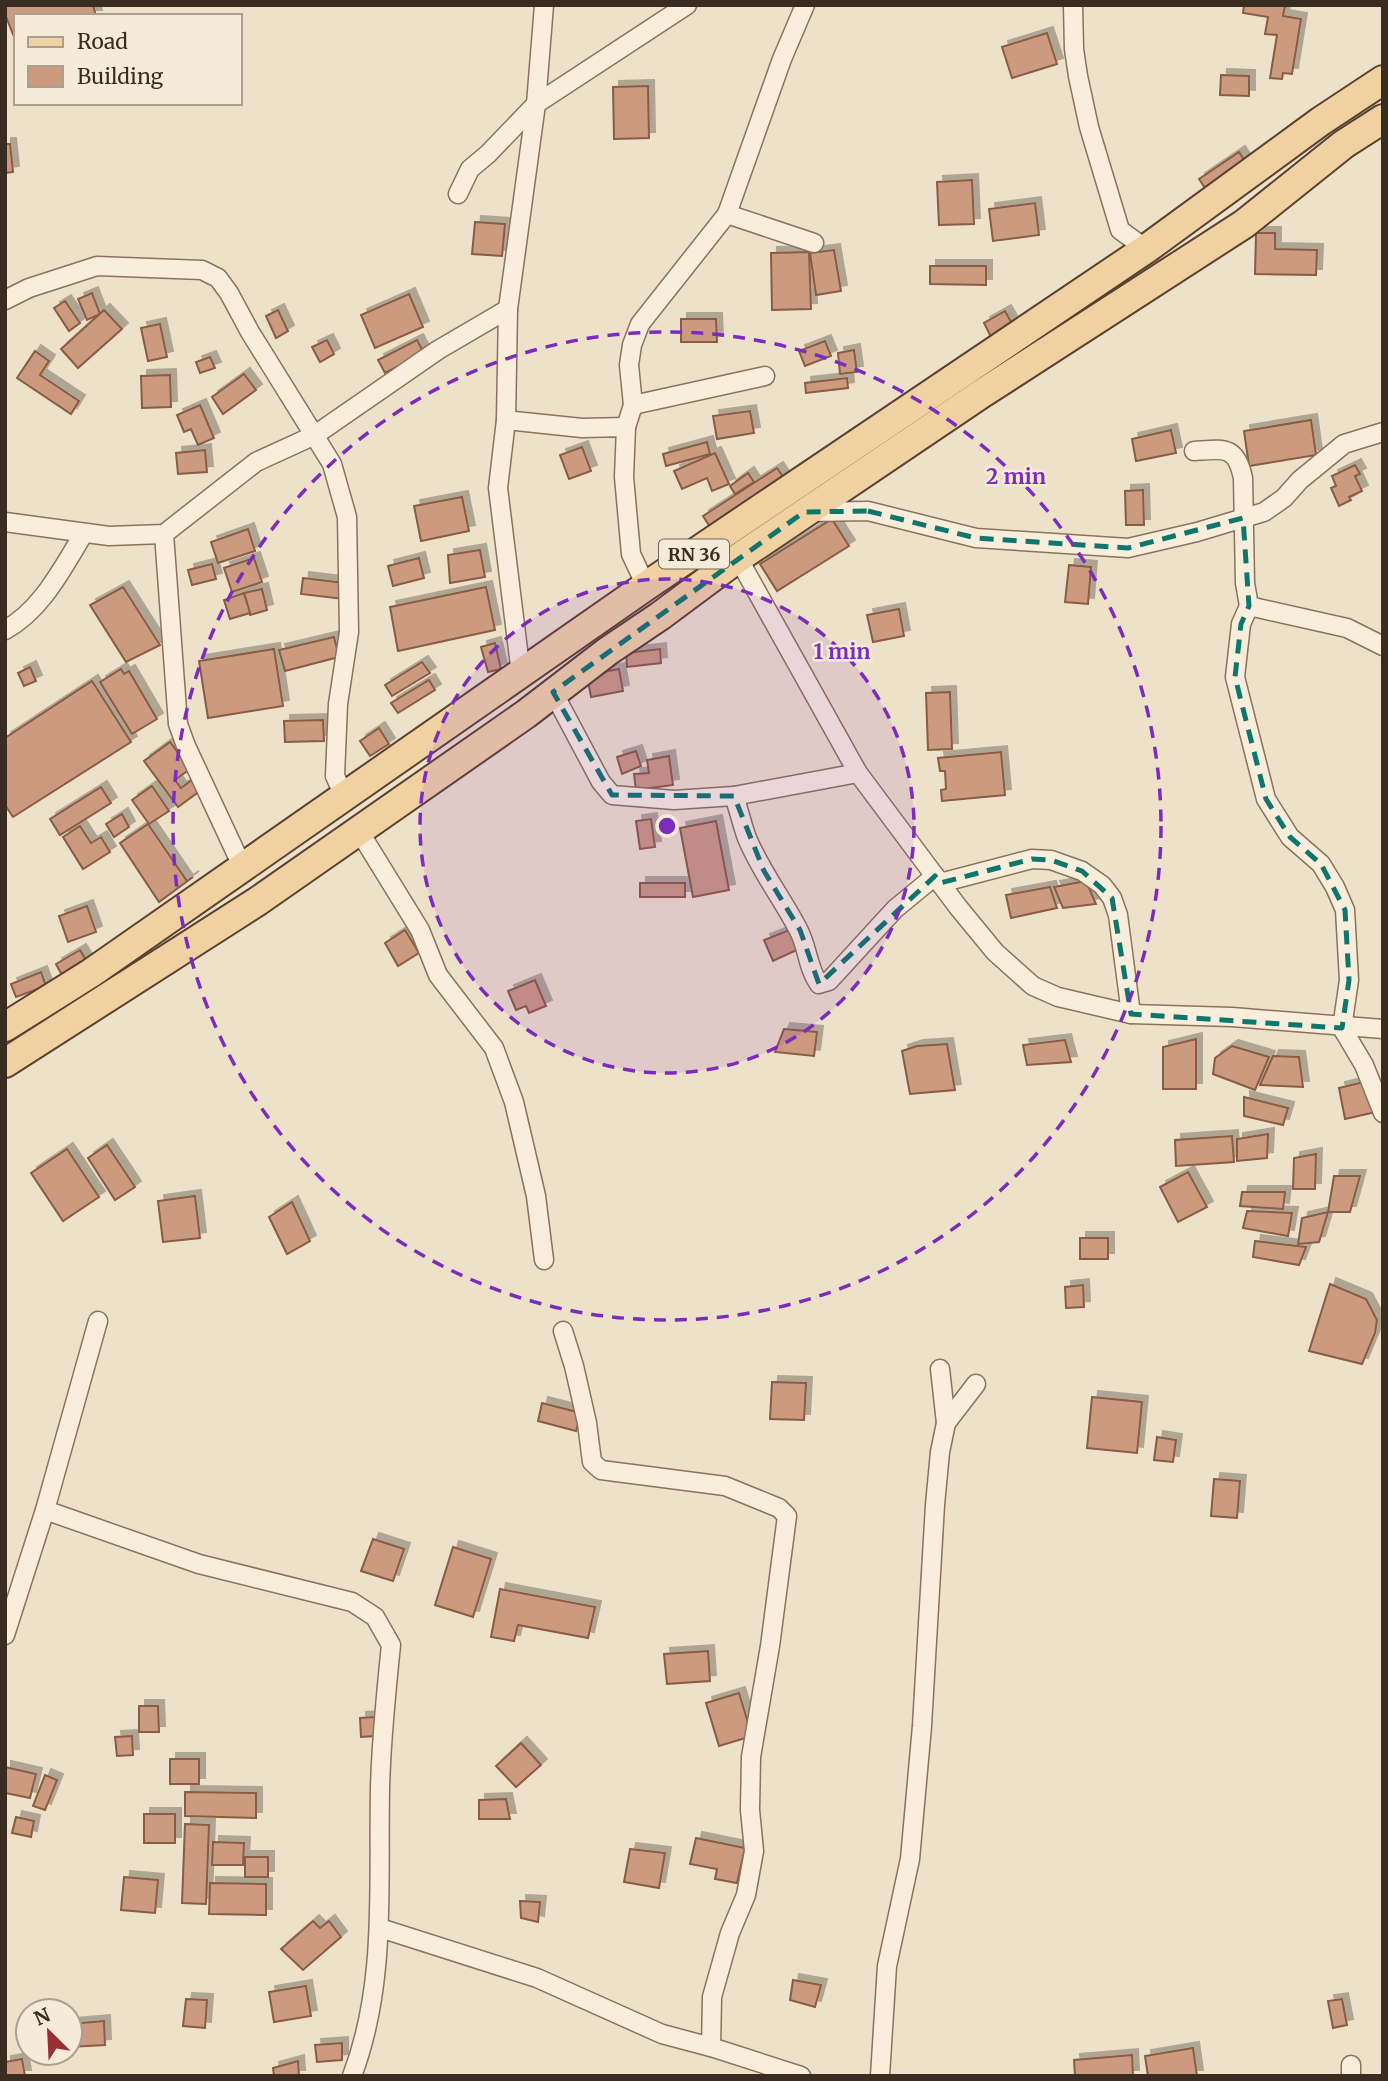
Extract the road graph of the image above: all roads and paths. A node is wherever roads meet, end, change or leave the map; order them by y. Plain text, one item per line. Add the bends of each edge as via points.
1 (544, 5) edge
2 (687, 5) edge
3 (805, 5) edge
4 (1073, 5) edge
5 (1383, 80) edge
6 (536, 104) junction
7 (1383, 119) edge
8 (458, 194) dead end
9 (727, 214) junction
10 (814, 243) dead end
11 (1146, 249) junction
12 (5, 300) edge
13 (508, 309) junction
14 (765, 376) dead end
15 (632, 405) junction
16 (506, 420) junction
17 (626, 427) junction
18 (1383, 432) edge
19 (315, 435) junction
20 (1194, 451) dead end
21 (804, 512) junction
22 (1243, 518) junction
23 (5, 522) edge
24 (84, 533) junction
25 (164, 534) junction
26 (737, 558) junction
27 (646, 586) junction
28 (1249, 606) junction
29 (5, 630) edge
30 (1383, 646) edge
31 (521, 674) junction
32 (554, 692) junction
33 (858, 773) junction
34 (344, 796) junction
35 (734, 796) junction
36 (359, 831) junction
37 (242, 866) junction
38 (938, 880) junction
39 (1131, 1014) junction
40 (5, 1027) edge
41 (1342, 1028) junction
42 (1383, 1029) edge
43 (5, 1063) edge
44 (1383, 1113) edge
45 (544, 1260) dead end
46 (98, 1321) dead end
47 (563, 1331) dead end
48 (940, 1369) dead end
49 (976, 1384) dead end
50 (946, 1423) junction
51 (45, 1510) junction
52 (5, 1635) edge
53 (380, 1928) junction
54 (711, 2047) junction
55 (352, 2076) edge
56 (802, 2076) edge
57 (880, 2076) edge

1 - 6 street
2 - 6 street
3 - 9 street
4 - 11 street via 1074,49 1089,127 1120,230
5 - 11 main road, RN 36
6 - 8 street via 470,169
6 - 13 street
7 - 21 main road, RN 36 via 1344,144 1244,224
9 - 10 street
9 - 15 street via 640,324 629,365
11 - 27 main road, RN 36
12 - 19 street via 97,266 202,270 218,278 229,293
13 - 16 street
13 - 19 street via 438,350
14 - 15 street
15 - 17 street
16 - 17 street via 582,428
16 - 31 street via 498,488
17 - 27 street via 624,477 631,554
18 - 22 street via 1345,444 1284,498 1264,512
19 - 25 street via 256,462
19 - 34 street via 332,464 347,517 349,632 338,704 335,776
20 - 22 street via 1222,449 1234,454 1242,478
21 - 22 street via 867,512 976,538 1128,548
21 - 26 main road, RN 36
22 - 28 street
23 - 24 street
24 - 25 street
24 - 29 street via 42,598
25 - 37 street via 178,724
26 - 32 main road, RN 36
26 - 33 street
27 - 31 main road, RN 36
28 - 30 street via 1347,628
28 - 41 street via 1241,624 1235,677 1266,799 1290,837 1321,864 1345,910 1349,979
31 - 34 main road, RN 36
32 - 35 street via 612,795 674,800
32 - 36 main road, RN 36
33 - 35 street
33 - 38 street
34 - 37 main road, RN 36
35 - 38 street via 748,839 800,930 819,984 829,981 895,909
36 - 43 main road, RN 36
36 - 45 street via 420,930 438,975 494,1048 514,1102 536,1196
37 - 40 main road, RN 36 via 91,973
38 - 39 street via 995,952 1033,986 1058,997
38 - 39 street via 1032,859 1082,871 1112,898 1118,915
39 - 41 street via 1232,1017
41 - 42 street
41 - 44 street via 1364,1065
46 - 51 street
47 - 54 street via 587,1423 592,1462 601,1470 725,1486 779,1508 787,1516 751,1757 754,1851 746,1895 712,1997
48 - 50 street
49 - 50 street
50 - 57 street via 935,1505 910,1859 887,1966
51 - 52 street
51 - 53 street via 199,1564 352,1602 374,1617 391,1645 380,1787
53 - 54 street via 537,1978 662,2034
53 - 55 street via 369,2019
54 - 56 street

